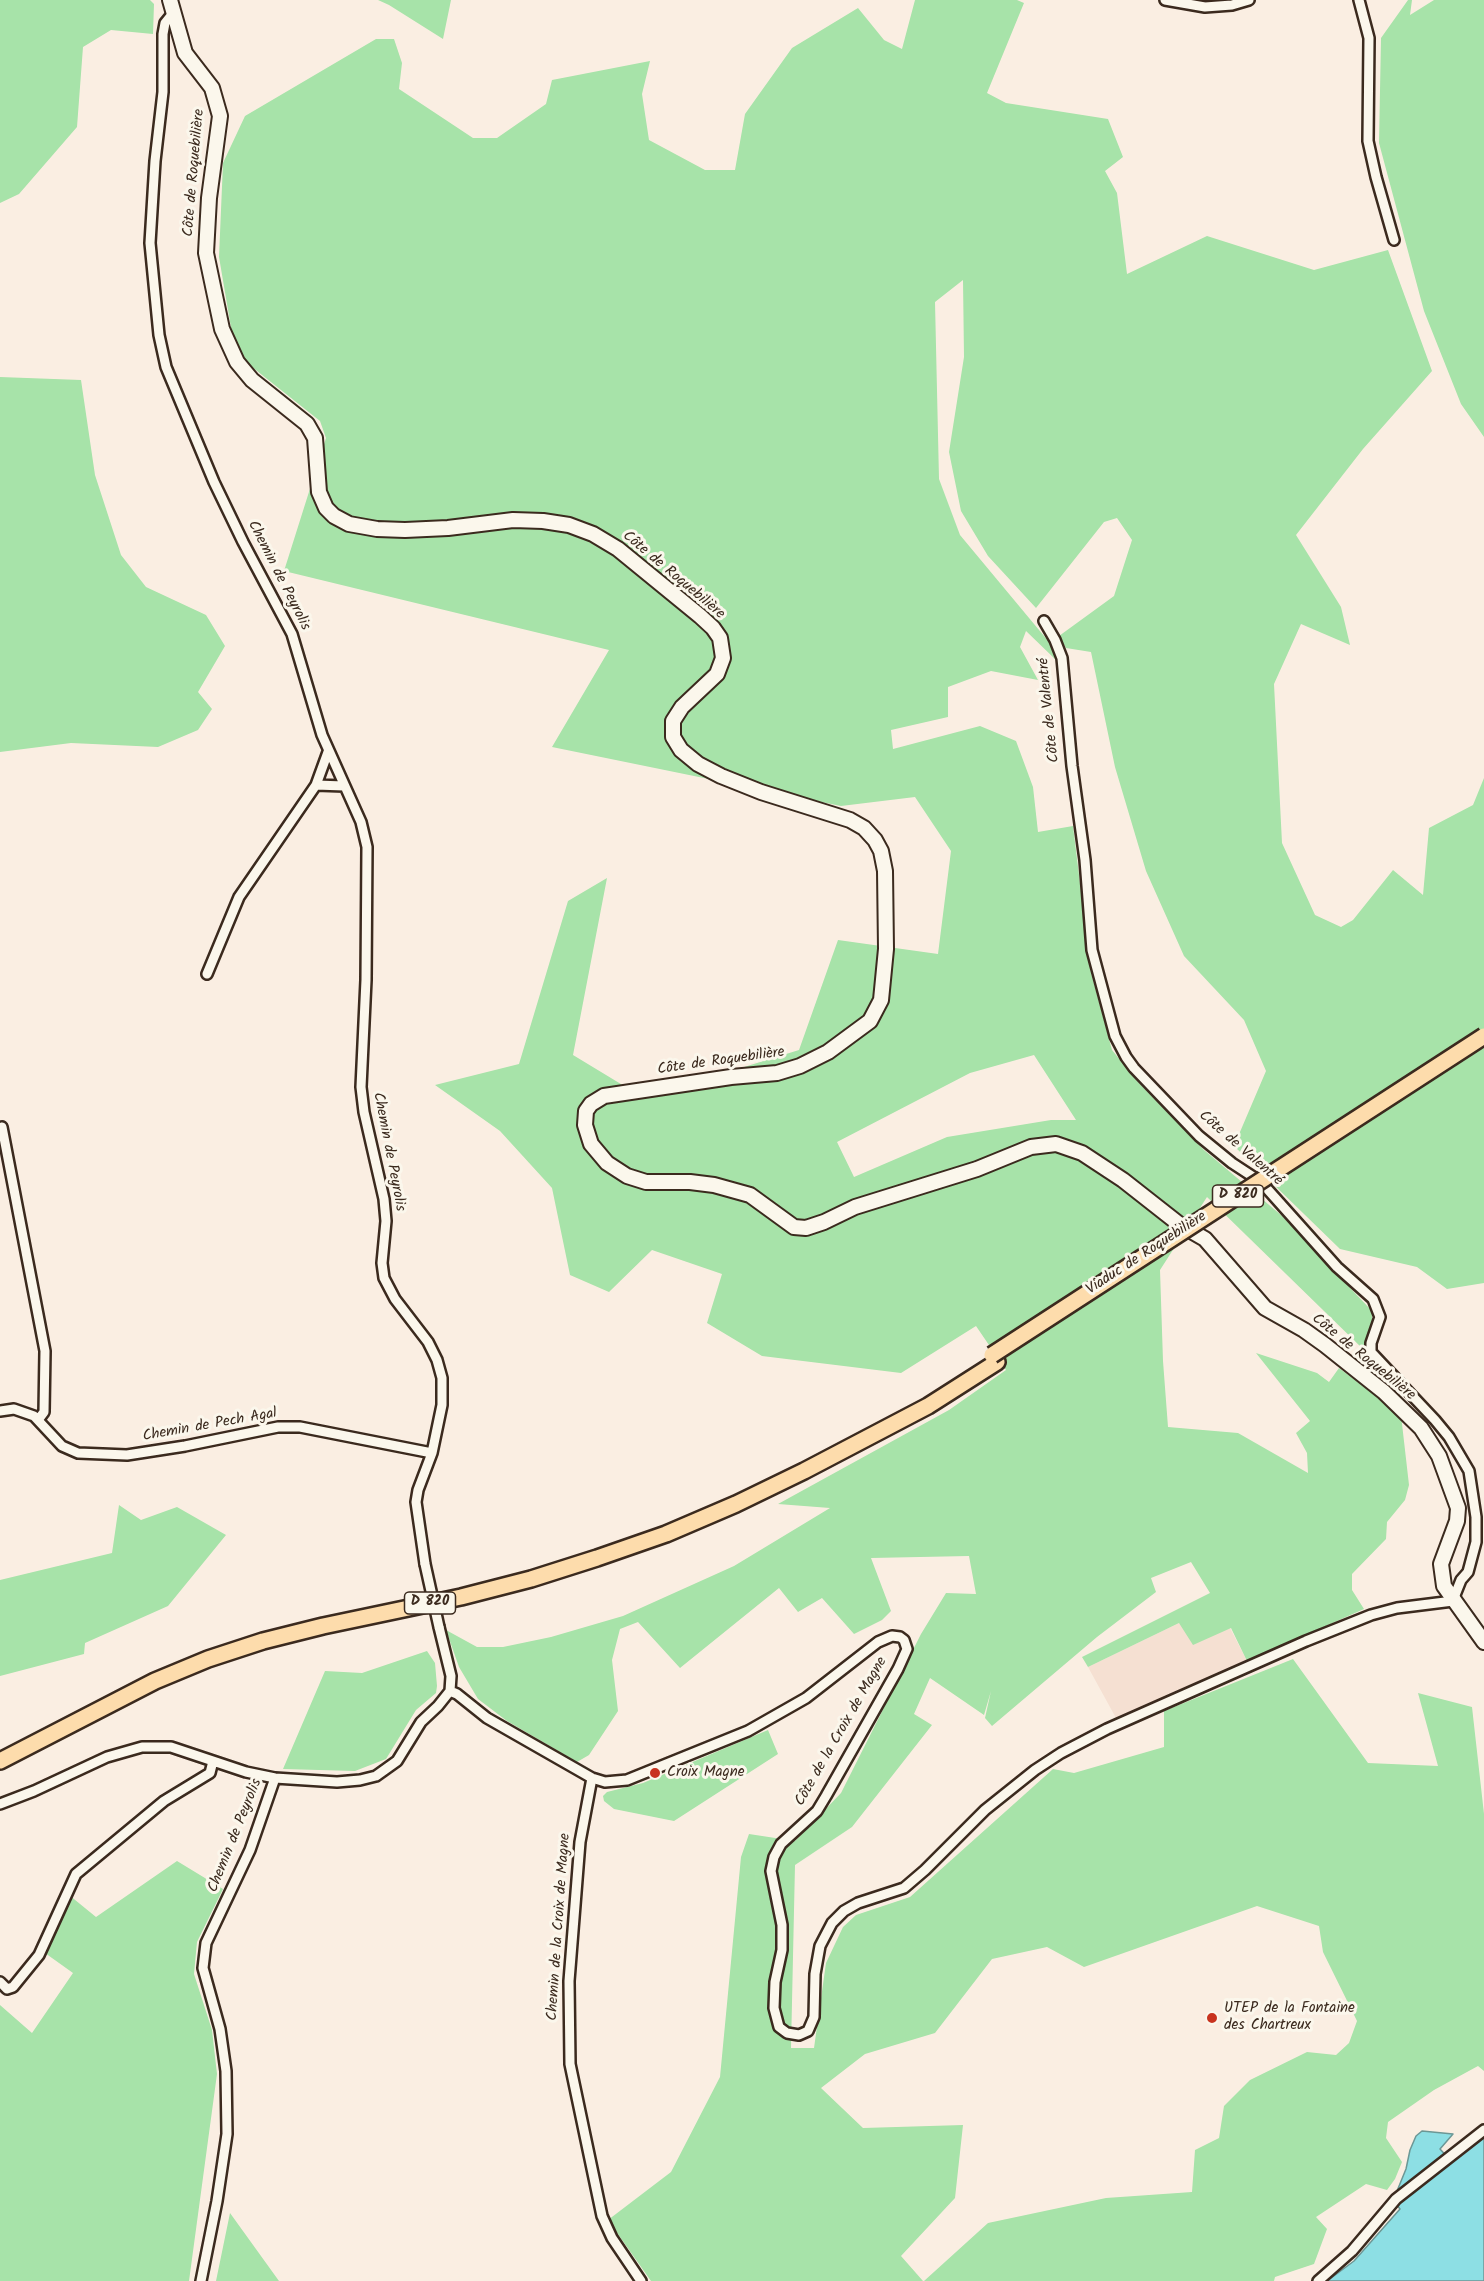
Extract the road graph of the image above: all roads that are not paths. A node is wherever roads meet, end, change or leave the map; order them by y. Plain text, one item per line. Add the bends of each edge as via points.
1 (1165, 0) edge
2 (1249, 0) edge
3 (1359, 0) edge
4 (172, 6) edge
5 (1394, 240) dead end
6 (1044, 621) dead end
7 (328, 752) junction
8 (316, 784) junction
9 (344, 786) junction
10 (207, 974) dead end
11 (1484, 1036) edge
12 (1484, 1047) edge
13 (2, 1127) dead end
14 (995, 1359) junction
15 (0, 1411) edge
16 (38, 1420) junction
17 (432, 1453) junction
18 (1461, 1580) junction
19 (1444, 1586) junction
20 (1453, 1601) junction
21 (1484, 1642) edge
22 (450, 1691) junction
23 (0, 1761) edge
24 (213, 1761) junction
25 (275, 1778) junction
26 (592, 1778) junction
27 (0, 1804) edge
28 (0, 1982) edge
29 (1484, 2130) edge
30 (201, 2281) edge
31 (641, 2281) edge
32 (1318, 2281) edge

1 - 2 street via 1205,7
3 - 5 street via 1369,38 1368,141
4 - 7 street, Chemin de Peyrolis via 163,34 164,93 150,243 159,334 166,367 214,482 292,634
4 - 19 street, Côte de Roquebilière via 185,53 212,88 220,116 206,253 222,329 237,362 252,380 307,424 315,438 319,492 326,508 349,524 377,529 543,521 593,534 618,549 700,616 720,638 723,658 717,674 673,721 673,737 681,750 721,776 850,820 864,828 881,851 886,949 881,1000 870,1021 828,1052 777,1073 604,1096 586,1111 585,1125 591,1144 627,1176 646,1182 714,1185 750,1195 794,1227 806,1228 855,1207 977,1169 1031,1147 1056,1144 1082,1153 1205,1239 1265,1308 1325,1345 1384,1392 1421,1428 1439,1456 1458,1508 1458,1521 1441,1564
6 - 18 street, Côte de Valentré via 1062,658 1092,950 1115,1036 1134,1068 1198,1136 1261,1182 1372,1299 1380,1317 1371,1352 1435,1420 1469,1471 1476,1542 1468,1572
7 - 8 street
7 - 9 street, Chemin de Peyrolis
8 - 9 street
8 - 10 street via 239,897
9 - 17 street, Chemin de Peyrolis via 361,822 368,863 361,1087 384,1199 382,1263 384,1278 428,1342 442,1378 442,1405
11 - 14 main road, Viaduc de Roquebilière / D 820, bridge
12 - 14 main road, Viaduc de Roquebilière / D 820
13 - 16 street via 45,1351 44,1412
14 - 23 main road, D 820 via 859,1441 736,1504 666,1534 461,1597 273,1639 208,1659 155,1681
15 - 16 street, Chemin de Pech Agal via 14,1409
16 - 17 street, Chemin de Pech Agal via 63,1446 78,1453 126,1455 278,1427 300,1427
17 - 22 street, Chemin de Peyrolis, bridge via 416,1502 425,1564 451,1676
18 - 19 street
18 - 20 street, Côte de Valentré
19 - 20 street
20 - 21 street
20 - 26 street, Côte de la Croix de Magne via 1396,1608 1316,1637 1107,1729 1035,1770 985,1810 904,1888 858,1903 832,1923 820,1946 814,2017 808,2031 800,2035 779,2027 774,2008 782,1950 782,1925 771,1871 774,1857 781,1844 826,1796 898,1669 907,1649 904,1640 892,1636 878,1642 806,1698 748,1731 627,1780 605,1782
22 - 25 street, Chemin de Peyrolis via 421,1722 397,1761 376,1776 337,1782
22 - 26 street, Côte de la Croix de Magne via 487,1718
24 - 25 street
24 - 27 street via 171,1748 142,1747 107,1757
24 - 28 street via 210,1773 164,1801 76,1874 39,1955 13,1987 7,1989
25 - 30 street, Chemin de Peyrolis via 250,1850 206,1943 203,1968 220,2029 226,2071 227,2134
26 - 31 street, Chemin de la Croix de Magne via 580,1842 569,1981 570,2064 602,2216
29 - 32 street via 1396,2199 1352,2251

